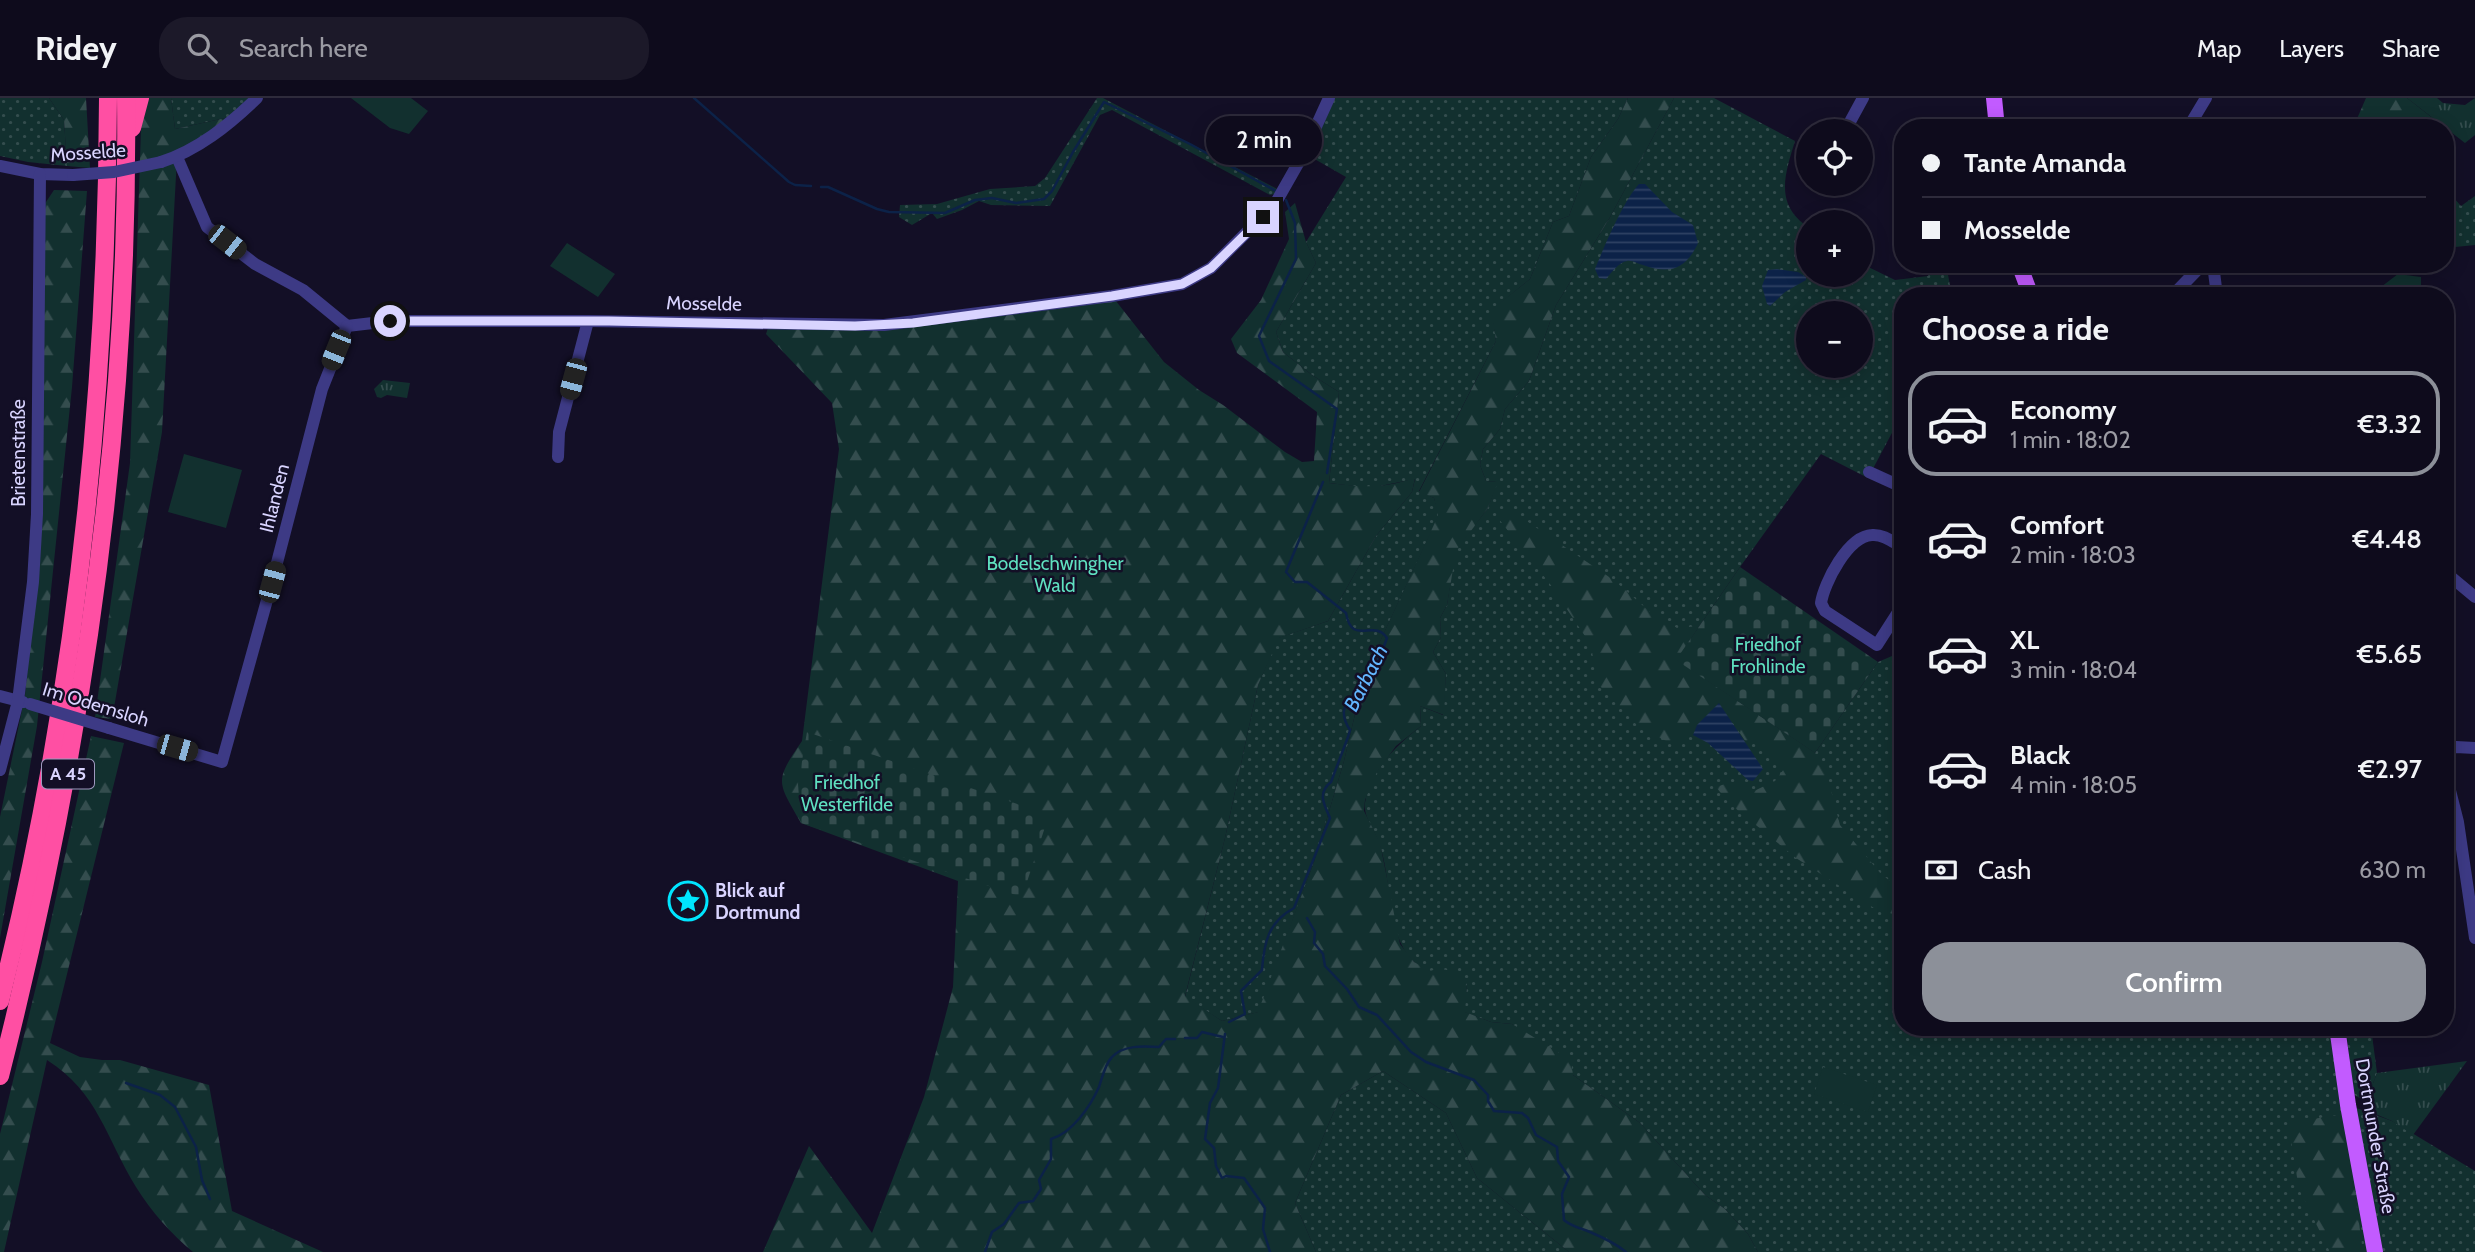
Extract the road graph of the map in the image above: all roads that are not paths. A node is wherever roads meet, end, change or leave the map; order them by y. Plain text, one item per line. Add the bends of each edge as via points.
1 (108, 98) edge
2 (126, 98) edge
3 (140, 98) edge
4 (257, 98) edge
5 (1329, 98) edge
6 (1863, 98) edge
7 (1994, 98) edge
8 (2206, 98) edge
9 (1852, 119) edge
10 (1996, 119) edge
11 (2193, 119) edge
12 (126, 148) junction
13 (177, 157) junction
14 (0, 166) edge
15 (40, 174) junction
16 (2194, 273) edge
17 (2181, 287) edge
18 (587, 321) junction
19 (347, 326) junction
20 (558, 457) dead end
21 (1870, 471) dead end
22 (1894, 483) edge
23 (1894, 542) edge
24 (2454, 580) edge
25 (2475, 597) edge
26 (1894, 618) edge
27 (0, 695) edge
28 (24, 702) junction
29 (2454, 748) edge
30 (2475, 748) edge
31 (222, 762) joint
32 (0, 770) edge
33 (2454, 806) edge
34 (2473, 913) edge
35 (2475, 938) edge
36 (0, 1001) edge
37 (2338, 1036) edge
38 (0, 1076) edge
39 (2375, 1252) edge

1 - 36 highway, A 45 via 102,322 85,534 55,740
2 - 12 highway, A 45
3 - 12 highway
4 - 13 street, Mosselde
5 - 18 street, Mosselde via 1275,204 1211,268 1182,284 884,325
6 - 9 street
7 - 10 main road
8 - 11 street
12 - 38 highway, A 45 via 115,410 96,597 52,855
13 - 15 street, Mosselde, bridge via 114,172
13 - 19 street via 202,219 214,233 255,264 303,290
14 - 15 street, Mosselde
15 - 28 street, Brietenstraße via 37,514
16 - 17 street
18 - 19 street, Mosselde via 390,321
18 - 20 street via 559,432
19 - 31 street, Ihlanden via 322,389
21 - 22 street
23 - 26 street via 1881,535 1858,541 1824,588 1821,603 1825,611 1877,645
24 - 25 street
27 - 28 street, Im Odemsloh
28 - 31 street, Im Odemsloh, bridge
28 - 32 street, Brietenstraße
29 - 30 street
33 - 34 street
34 - 35 street
37 - 39 main road, Dortmunder Straße

